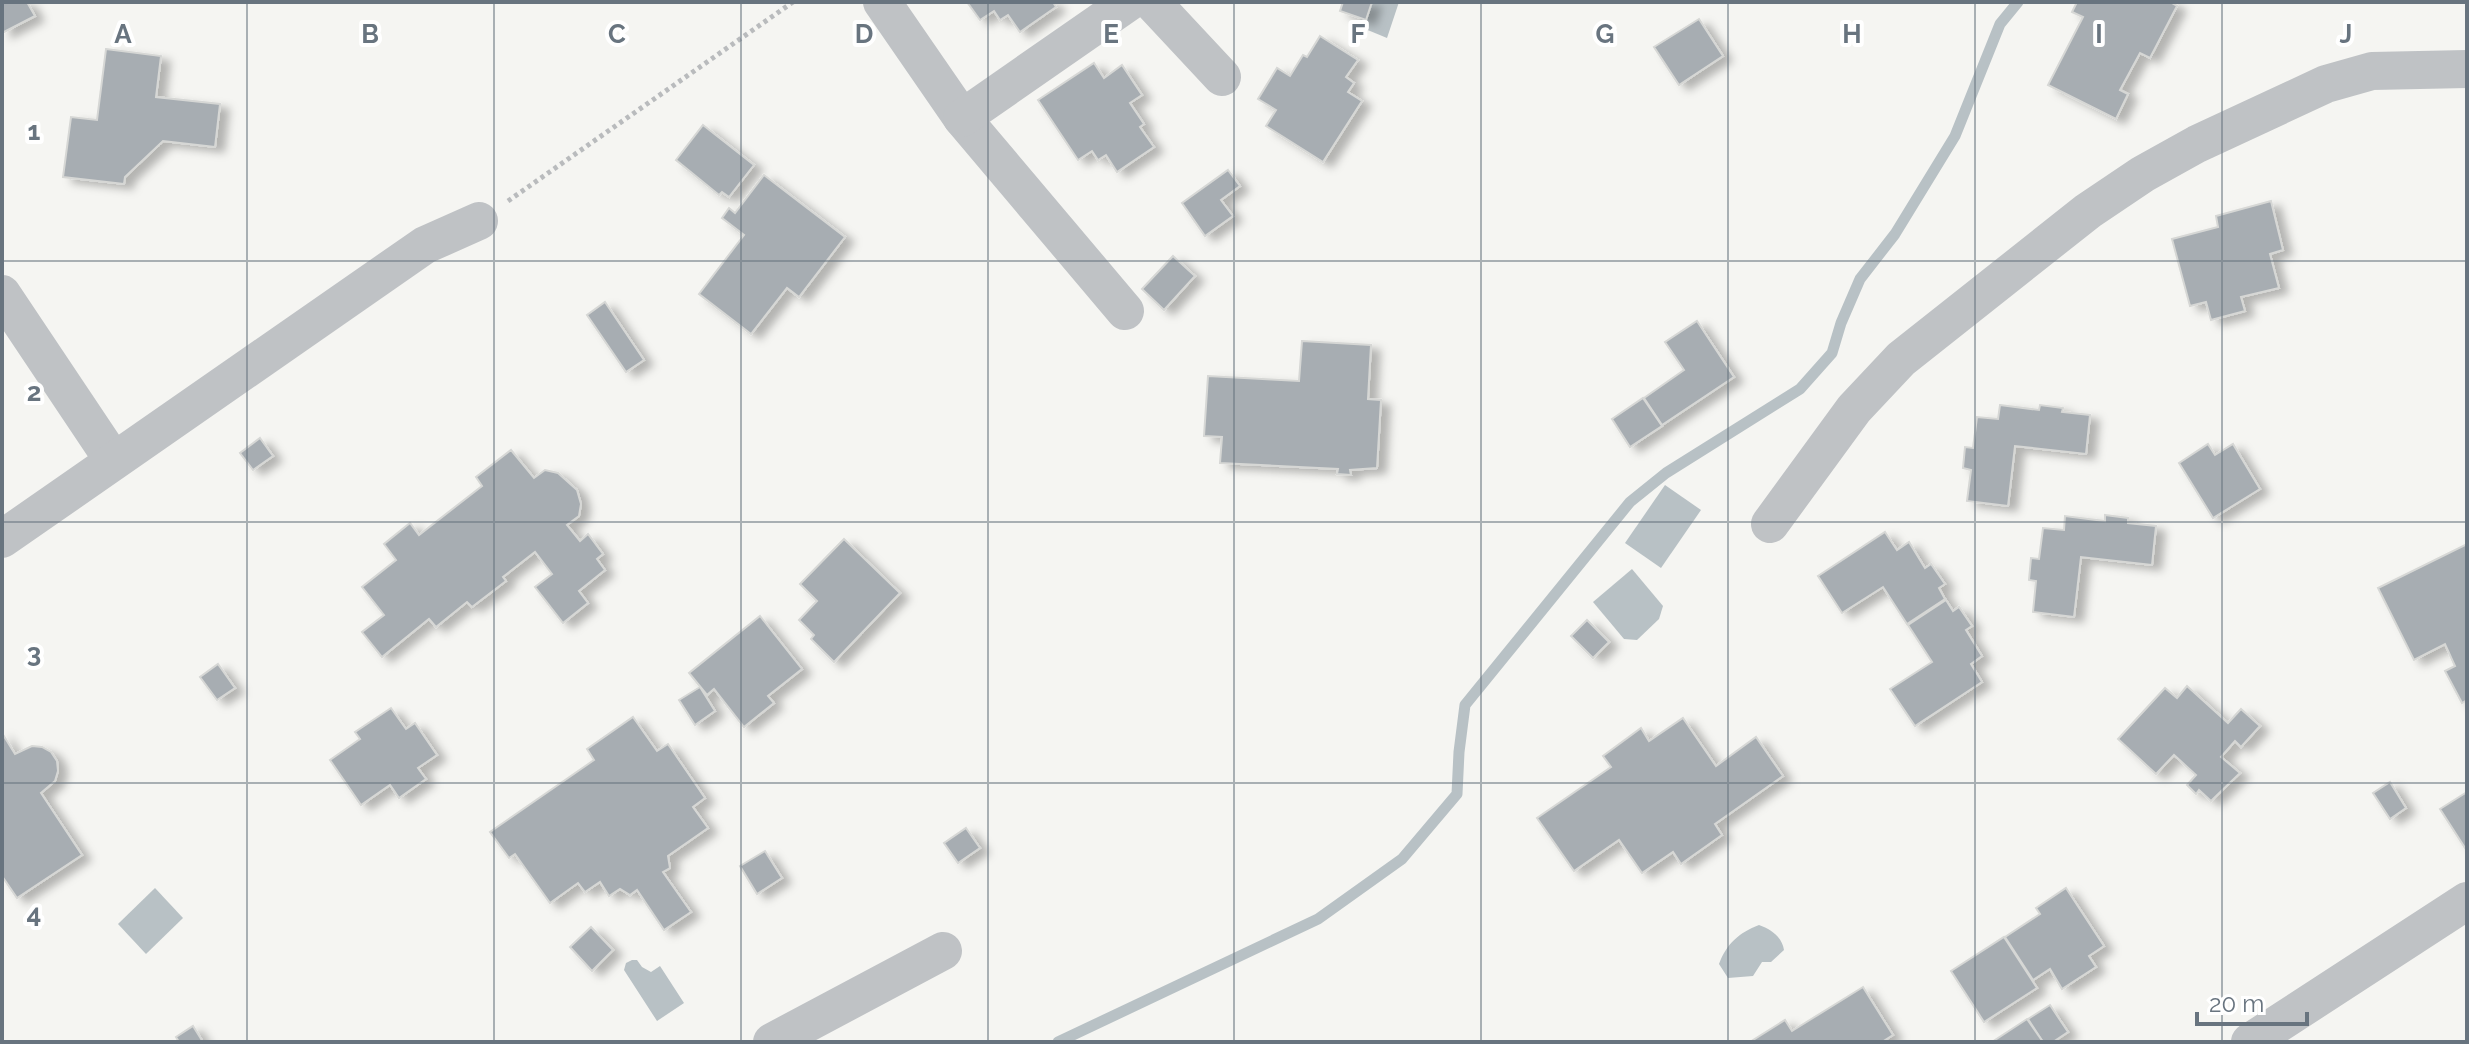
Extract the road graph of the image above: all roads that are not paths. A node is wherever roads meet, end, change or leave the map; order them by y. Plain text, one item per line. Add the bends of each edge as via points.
1 (882, 2) edge
2 (1129, 2) edge
3 (1152, 2) edge
4 (2467, 69) edge
5 (1222, 77) dead end
6 (962, 118) junction
7 (479, 221) road end
8 (2, 294) edge
9 (1125, 311) dead end
10 (113, 460) junction
11 (1770, 524) dead end
12 (2, 539) edge
13 (2463, 912) edge
14 (943, 951) dead end
15 (772, 1042) edge
16 (2250, 1042) edge

1 - 6 street
2 - 6 street
3 - 5 street
4 - 11 street via 2372,71 2326,84 2143,174 2088,211 1901,359 1854,409
6 - 9 street
7 - 10 street via 425,245
8 - 10 street
10 - 12 street
13 - 16 street
14 - 15 street

